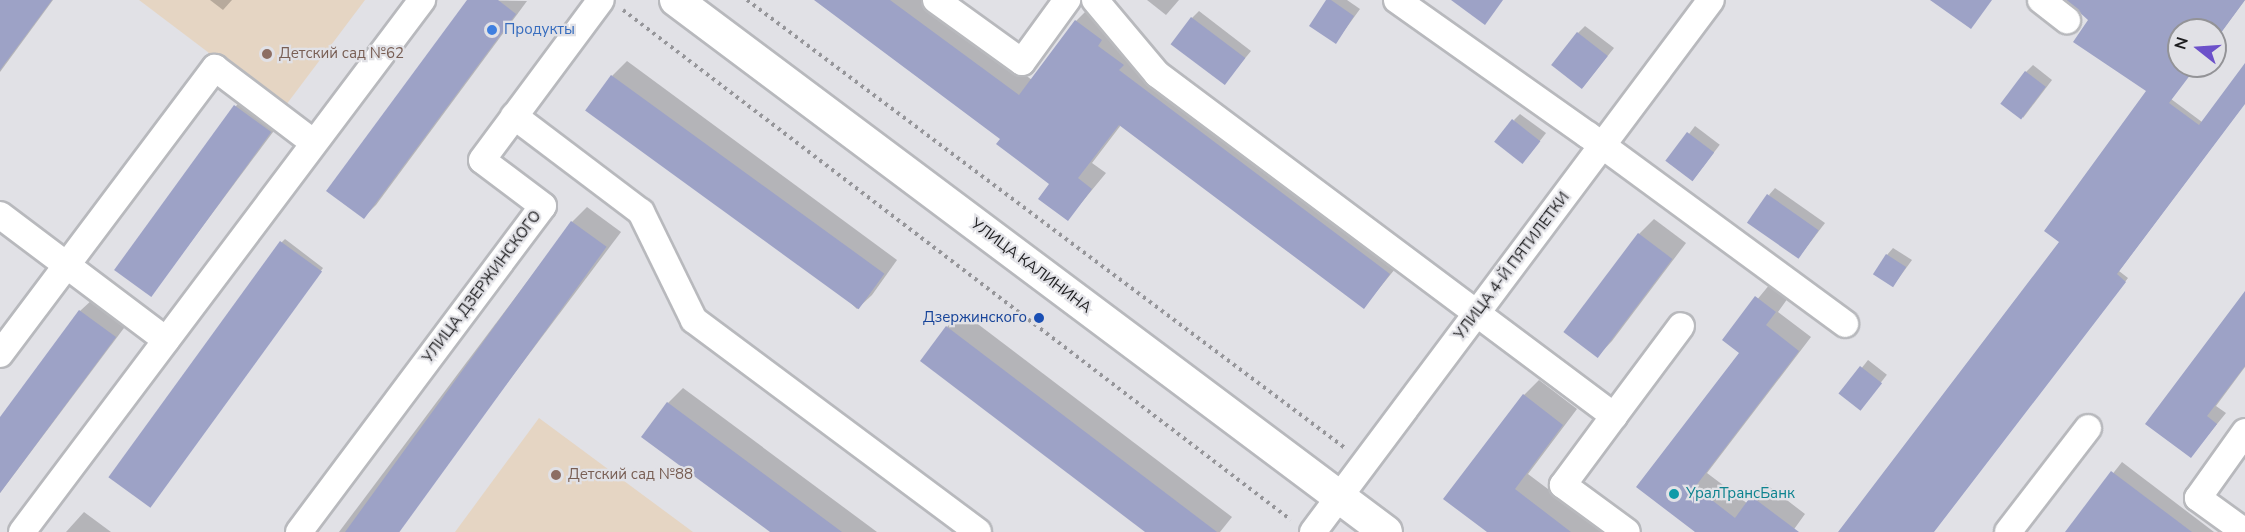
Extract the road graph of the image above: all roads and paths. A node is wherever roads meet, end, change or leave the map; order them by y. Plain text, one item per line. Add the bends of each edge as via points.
1 (422, 0) edge
2 (676, 0) edge
3 (747, 0) edge
4 (936, 0) edge
5 (1067, 0) edge
6 (1095, 0) edge
7 (1397, 0) edge
8 (1711, 0) edge
9 (2041, 0) edge
10 (610, 4) edge
11 (2067, 20) dead end
12 (514, 116) junction
13 (314, 143) junction
14 (1601, 147) junction
15 (0, 215) edge
16 (67, 266) junction
17 (1476, 313) junction
18 (1845, 324) dead end
19 (1682, 326) dead end
20 (166, 340) junction
21 (0, 354) edge
22 (1614, 416) junction
23 (2088, 428) dead end
24 (2245, 432) edge
25 (1365, 462) junction
26 (1339, 496) junction
27 (1306, 529) edge
28 (22, 532) edge
29 (299, 532) edge
30 (978, 532) edge
31 (1386, 532) edge
32 (1627, 532) edge
33 (2008, 532) edge
34 (2245, 532) edge

1 - 13 street
2 - 26 main road, УЛИЦА КАЛИНИНА
3 - 25 path
4 - 5 street via 1022,62
6 - 17 street via 1157,74
7 - 14 street
8 - 14 street, УЛИЦА 4-Й ПЯТИЛЕТКИ
9 - 11 street
10 - 12 street, УЛИЦА ДЗЕРЖИНСКОГО
10 - 27 path
12 - 29 street, УЛИЦА ДЗЕРЖИНСКОГО via 482,160 543,206
12 - 30 street via 641,212 694,320
13 - 16 street via 215,68
13 - 20 street
14 - 17 street, УЛИЦА 4-Й ПЯТИЛЕТКИ
14 - 18 street
15 - 16 street
16 - 20 street
16 - 21 street
17 - 22 street
17 - 25 street, УЛИЦА 4-Й ПЯТИЛЕТКИ
19 - 22 street
20 - 28 street
22 - 32 street via 1563,485
23 - 33 street
24 - 34 street via 2198,498
25 - 26 street, УЛИЦА 4-Й ПЯТИЛЕТКИ
26 - 27 street, УЛИЦА 4-Й ПЯТИЛЕТКИ
26 - 31 main road, УЛИЦА КАЛИНИНА

